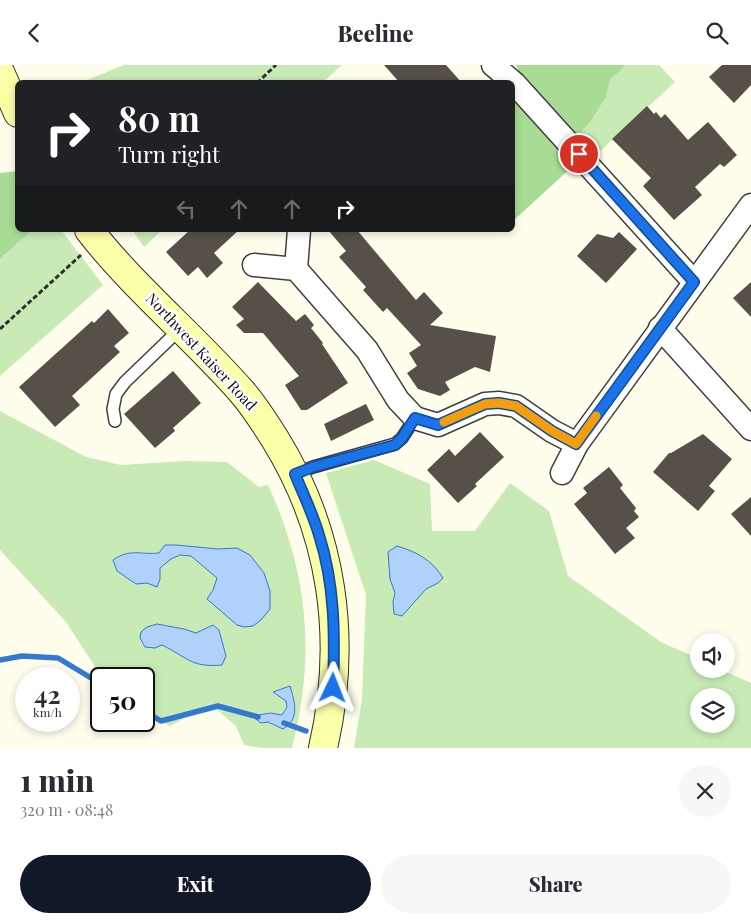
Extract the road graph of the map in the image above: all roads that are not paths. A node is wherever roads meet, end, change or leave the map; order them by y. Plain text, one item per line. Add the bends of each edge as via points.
1 (496, 66) edge
2 (0, 72) edge
3 (511, 80) edge
4 (515, 84) edge
5 (15, 106) edge
6 (750, 207) edge
7 (298, 232) edge
8 (93, 235) edge
9 (254, 265) dead end
10 (296, 269) junction
11 (694, 282) junction
12 (181, 328) junction
13 (660, 329) junction
14 (415, 418) junction
15 (115, 421) dead end
16 (751, 429) edge
17 (576, 444) junction
18 (562, 473) dead end
19 (295, 474) junction
20 (323, 748) edge

1 - 3 street
2 - 5 main road
4 - 11 street
6 - 11 street
7 - 10 street
8 - 12 main road, Northwest Kaiser Road
9 - 10 street
10 - 14 street via 367,349 398,400
11 - 13 street
12 - 15 lane via 116,394
12 - 19 main road, Northwest Kaiser Road via 256,409
13 - 16 street
13 - 17 street
14 - 17 street via 438,425 485,404 499,403 516,406
14 - 19 lane via 395,445
17 - 18 street
19 - 20 main road, Northwest Kaiser Road via 319,535 334,614 333,688

